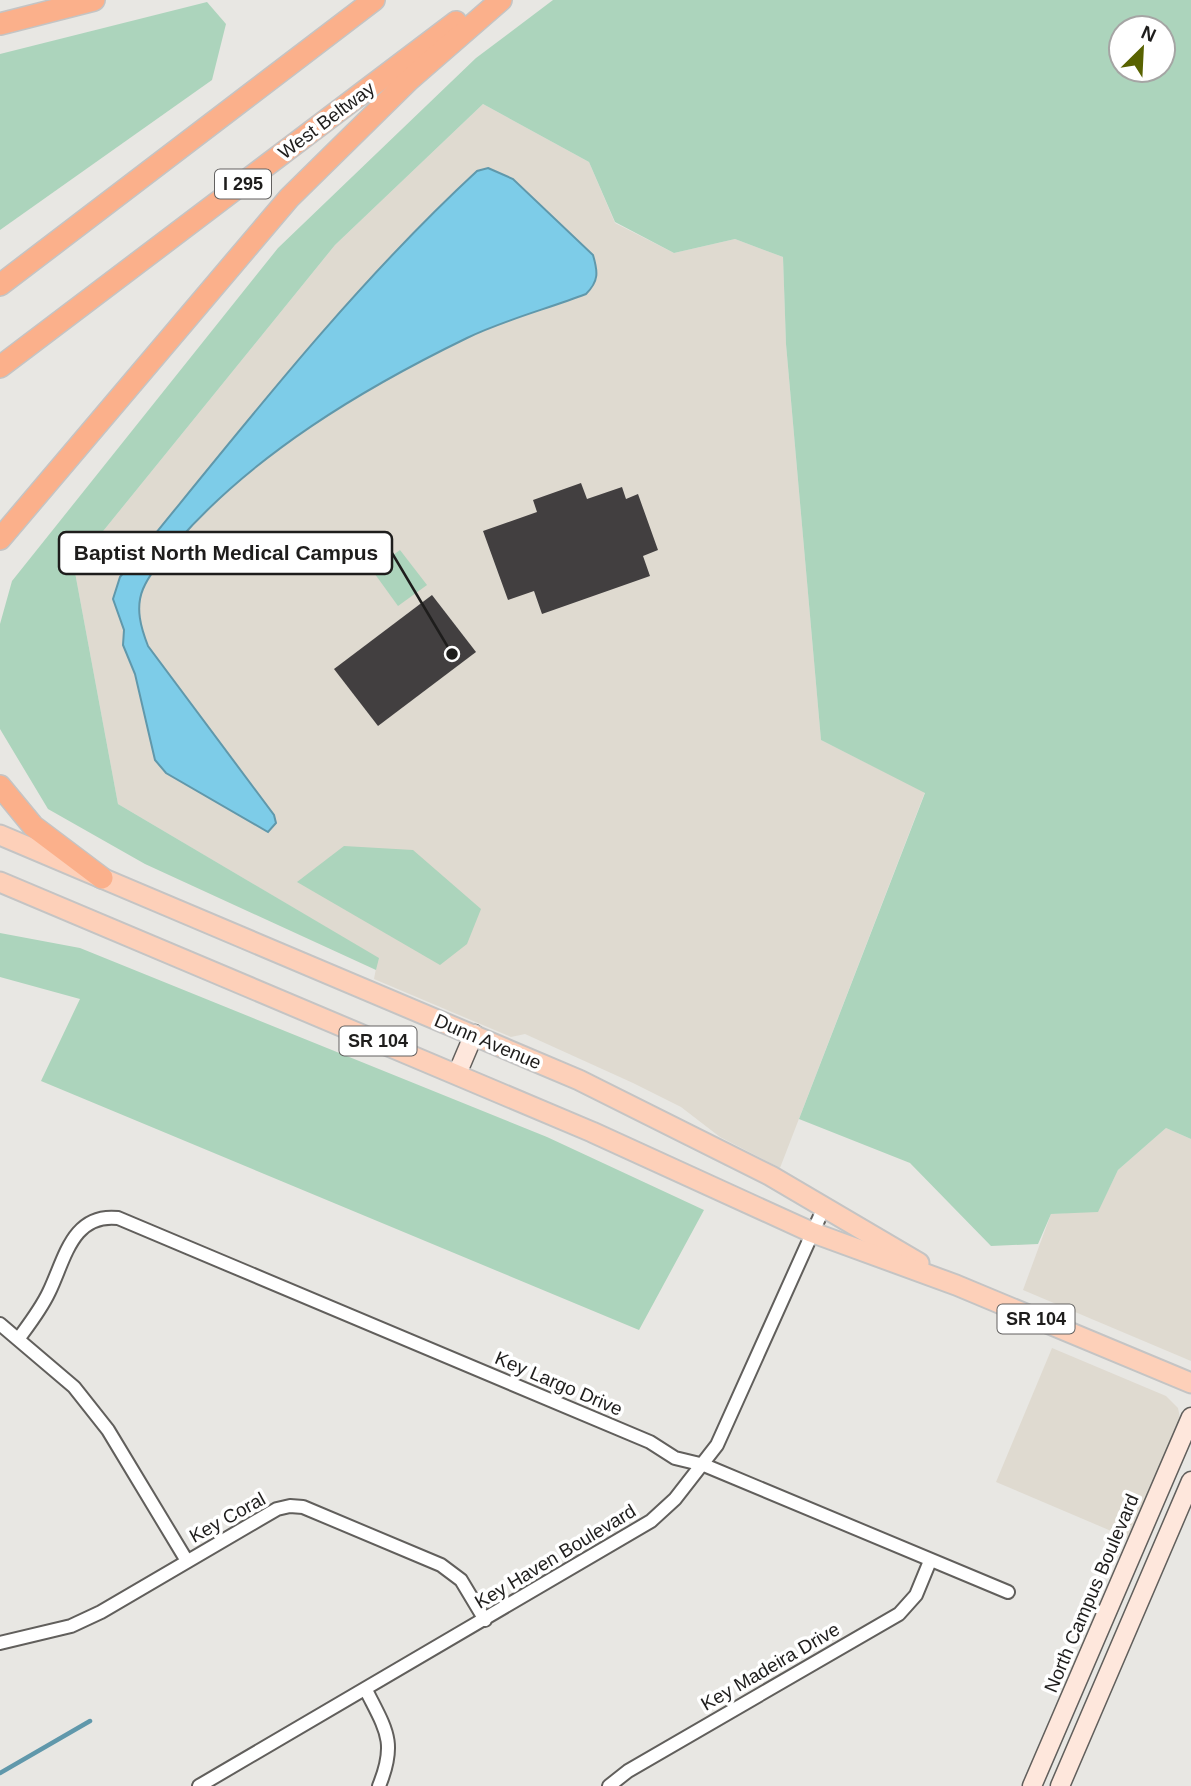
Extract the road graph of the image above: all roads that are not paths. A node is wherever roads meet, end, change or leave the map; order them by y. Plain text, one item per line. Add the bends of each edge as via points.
1 (94, 0) edge
2 (374, 0) edge
3 (485, 0) edge
4 (501, 0) edge
5 (0, 24) edge
6 (0, 285) edge
7 (0, 367) edge
8 (18, 520) junction
9 (0, 539) edge
10 (0, 549) edge
11 (0, 786) edge
12 (0, 835) edge
13 (102, 878) junction
14 (0, 882) edge
15 (474, 1034) junction
16 (457, 1074) junction
17 (825, 1205) junction
18 (811, 1231) junction
19 (956, 1285) junction
20 (0, 1324) edge
21 (19, 1338) junction
22 (1191, 1383) edge
23 (1191, 1417) edge
24 (705, 1465) junction
25 (1191, 1481) edge
26 (187, 1561) junction
27 (930, 1561) junction
28 (1008, 1592) dead end
29 (485, 1620) junction
30 (2, 1638) edge
31 (366, 1690) junction
32 (1047, 1752) junction
33 (1071, 1763) junction
34 (199, 1786) edge
35 (379, 1786) edge
36 (609, 1786) edge
37 (1031, 1786) edge
38 (1060, 1786) edge

1 - 5 highway
2 - 6 highway
3 - 7 highway, West Beltway / I 295
4 - 8 highway via 409,80 289,198
8 - 9 highway
8 - 10 highway
11 - 13 highway via 33,826
12 - 13 main road, Dunn Avenue / SR 104
13 - 15 main road, Dunn Avenue / SR 104
14 - 16 main road, Dunn Avenue / SR 104
15 - 16 street
15 - 17 main road, Dunn Avenue / SR 104 via 670,1123
16 - 18 main road, Dunn Avenue / SR 104
17 - 18 street, Key Haven Boulevard
17 - 19 main road, Dunn Avenue / SR 104
18 - 19 main road, Dunn Avenue / SR 104
18 - 24 street, Key Haven Boulevard via 731,1419
19 - 22 main road, Dunn Avenue / SR 104
20 - 21 street, Key Coral
21 - 24 street, Key Largo Drive via 49,1292 81,1227 94,1219 118,1218 650,1442 675,1458
21 - 26 street, Key Coral via 74,1387 108,1430
23 - 32 street, North Campus Boulevard
24 - 27 street, Key Largo Drive
24 - 29 street, Key Haven Boulevard via 675,1499 631,1536
25 - 33 street
26 - 29 street, Key Coral via 277,1509 303,1507 441,1565 461,1580
26 - 30 street via 71,1626
27 - 28 street, Key Largo Drive
27 - 36 street, Key Madeira Drive via 916,1595 899,1614
29 - 31 street, Key Haven Boulevard
31 - 34 street, Key Haven Boulevard
31 - 35 street via 389,1735 389,1757
32 - 33 street
32 - 37 street, North Campus Boulevard
33 - 38 street

